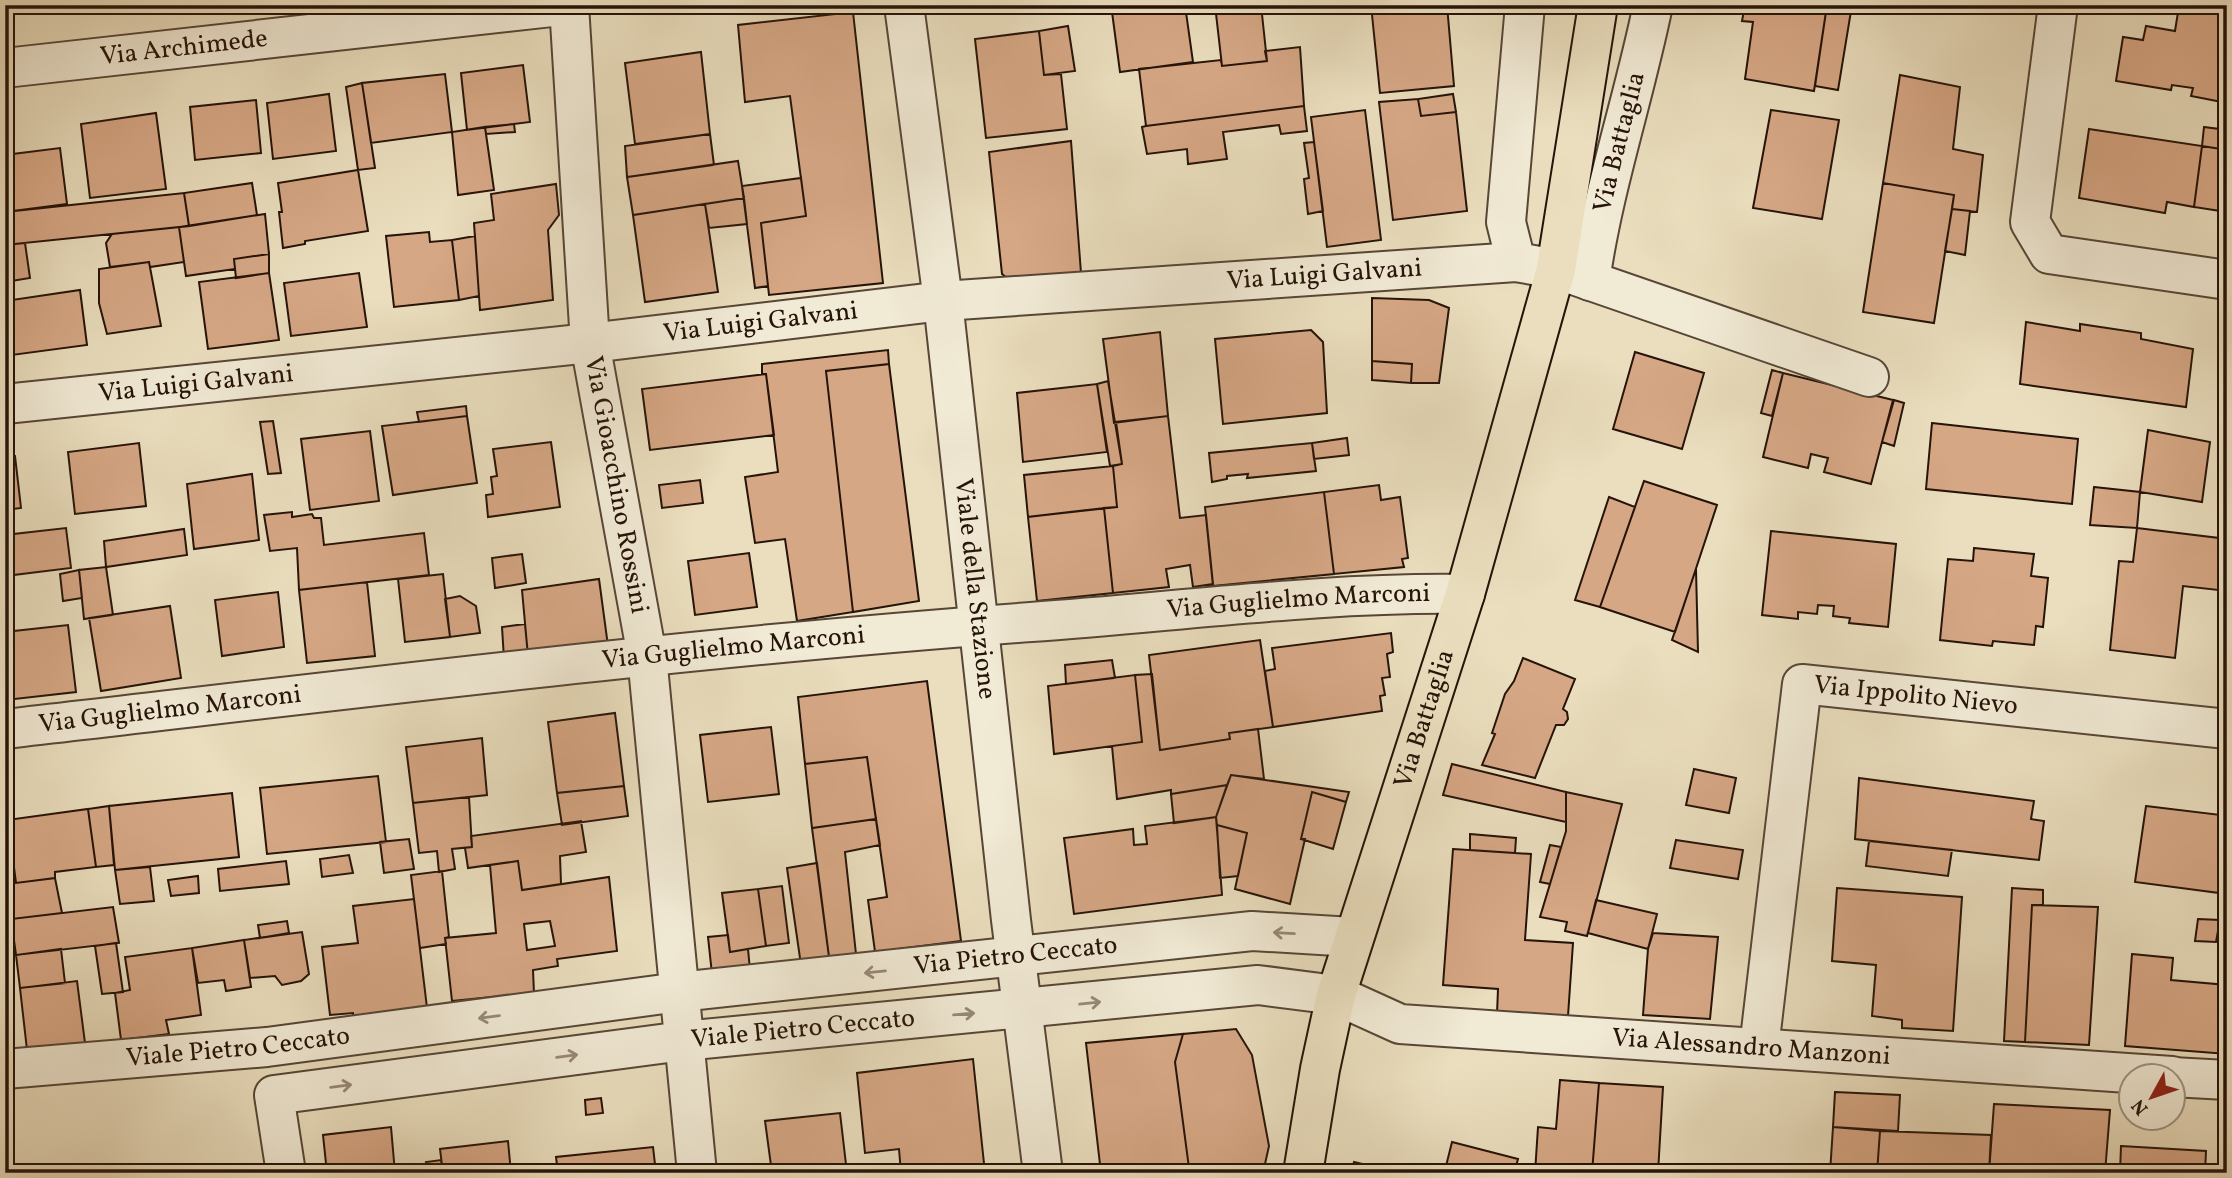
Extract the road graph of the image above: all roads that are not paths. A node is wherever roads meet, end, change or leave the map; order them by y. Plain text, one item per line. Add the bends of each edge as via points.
1 (569, 5) edge
2 (904, 5) edge
3 (1525, 5) edge
4 (1598, 5) edge
5 (1653, 5) edge
6 (2058, 5) edge
7 (5, 68) edge
8 (1516, 262) junction
9 (1573, 275) junction
10 (2227, 280) edge
11 (943, 301) junction
12 (590, 344) junction
13 (1869, 377) dead end
14 (5, 404) edge
15 (1465, 594) junction
16 (980, 625) junction
17 (647, 656) junction
18 (5, 729) edge
19 (2227, 729) edge
20 (1353, 937) junction
21 (1016, 956) junction
22 (678, 992) junction
23 (1336, 995) junction
24 (1022, 1009) junction
25 (683, 1041) junction
26 (1759, 1048) junction
27 (5, 1069) edge
28 (2116, 1073) edge
29 (2186, 1078) edge
30 (2227, 1080) edge
31 (286, 1173) edge
32 (697, 1173) edge
33 (1043, 1173) edge
34 (1303, 1173) edge

1 - 7 street, Via Archimede
1 - 12 street, Via Gioacchino Rossini
2 - 11 street, Viale della Stazione
3 - 8 street via 1506,222
4 - 9 main road, Via Battaglia
5 - 9 street, Via Battaglia via 1596,238
6 - 10 street via 2030,222 2049,254
8 - 9 street, Via Luigi Galvani
8 - 11 street, Via Luigi Galvani
9 - 13 street
9 - 15 main road, Via Battaglia
11 - 12 street, Via Luigi Galvani
11 - 16 street, Viale della Stazione
12 - 14 street, Via Luigi Galvani
12 - 17 street, Via Gioacchino Rossini
15 - 16 street, Via Guglielmo Marconi via 1390,593
15 - 20 main road, Via Battaglia
16 - 17 street, Via Guglielmo Marconi
16 - 21 street, Viale della Stazione
17 - 18 street, Via Guglielmo Marconi
17 - 22 street, Via Gioacchino Rossini
19 - 26 street, Via Ippolito Nievo via 1802,684
20 -> 21 street, Via Pietro Ceccato via 1252,931
20 - 23 main road, Via Battaglia
21 -> 22 street, Via Pietro Ceccato
21 - 24 street, Viale della Stazione
22 - 25 street, Via Gioacchino Rossini
22 -> 27 street, Viale Pietro Ceccato via 267,1047
24 -> 23 street, Viale Pietro Ceccato via 1258,985
23 - 26 street, Via Alessandro Manzoni via 1400,1024
23 - 34 main road, Via Battaglia
25 -> 24 street, Viale Pietro Ceccato
24 - 33 street, Viale della Stazione
31 -> 25 street, Viale Pietro Ceccato via 274,1095
25 - 32 street, Via Gioacchino Rossini
26 - 28 street, Via Alessandro Manzoni
29 - 30 street, Via Alessandro Manzoni

